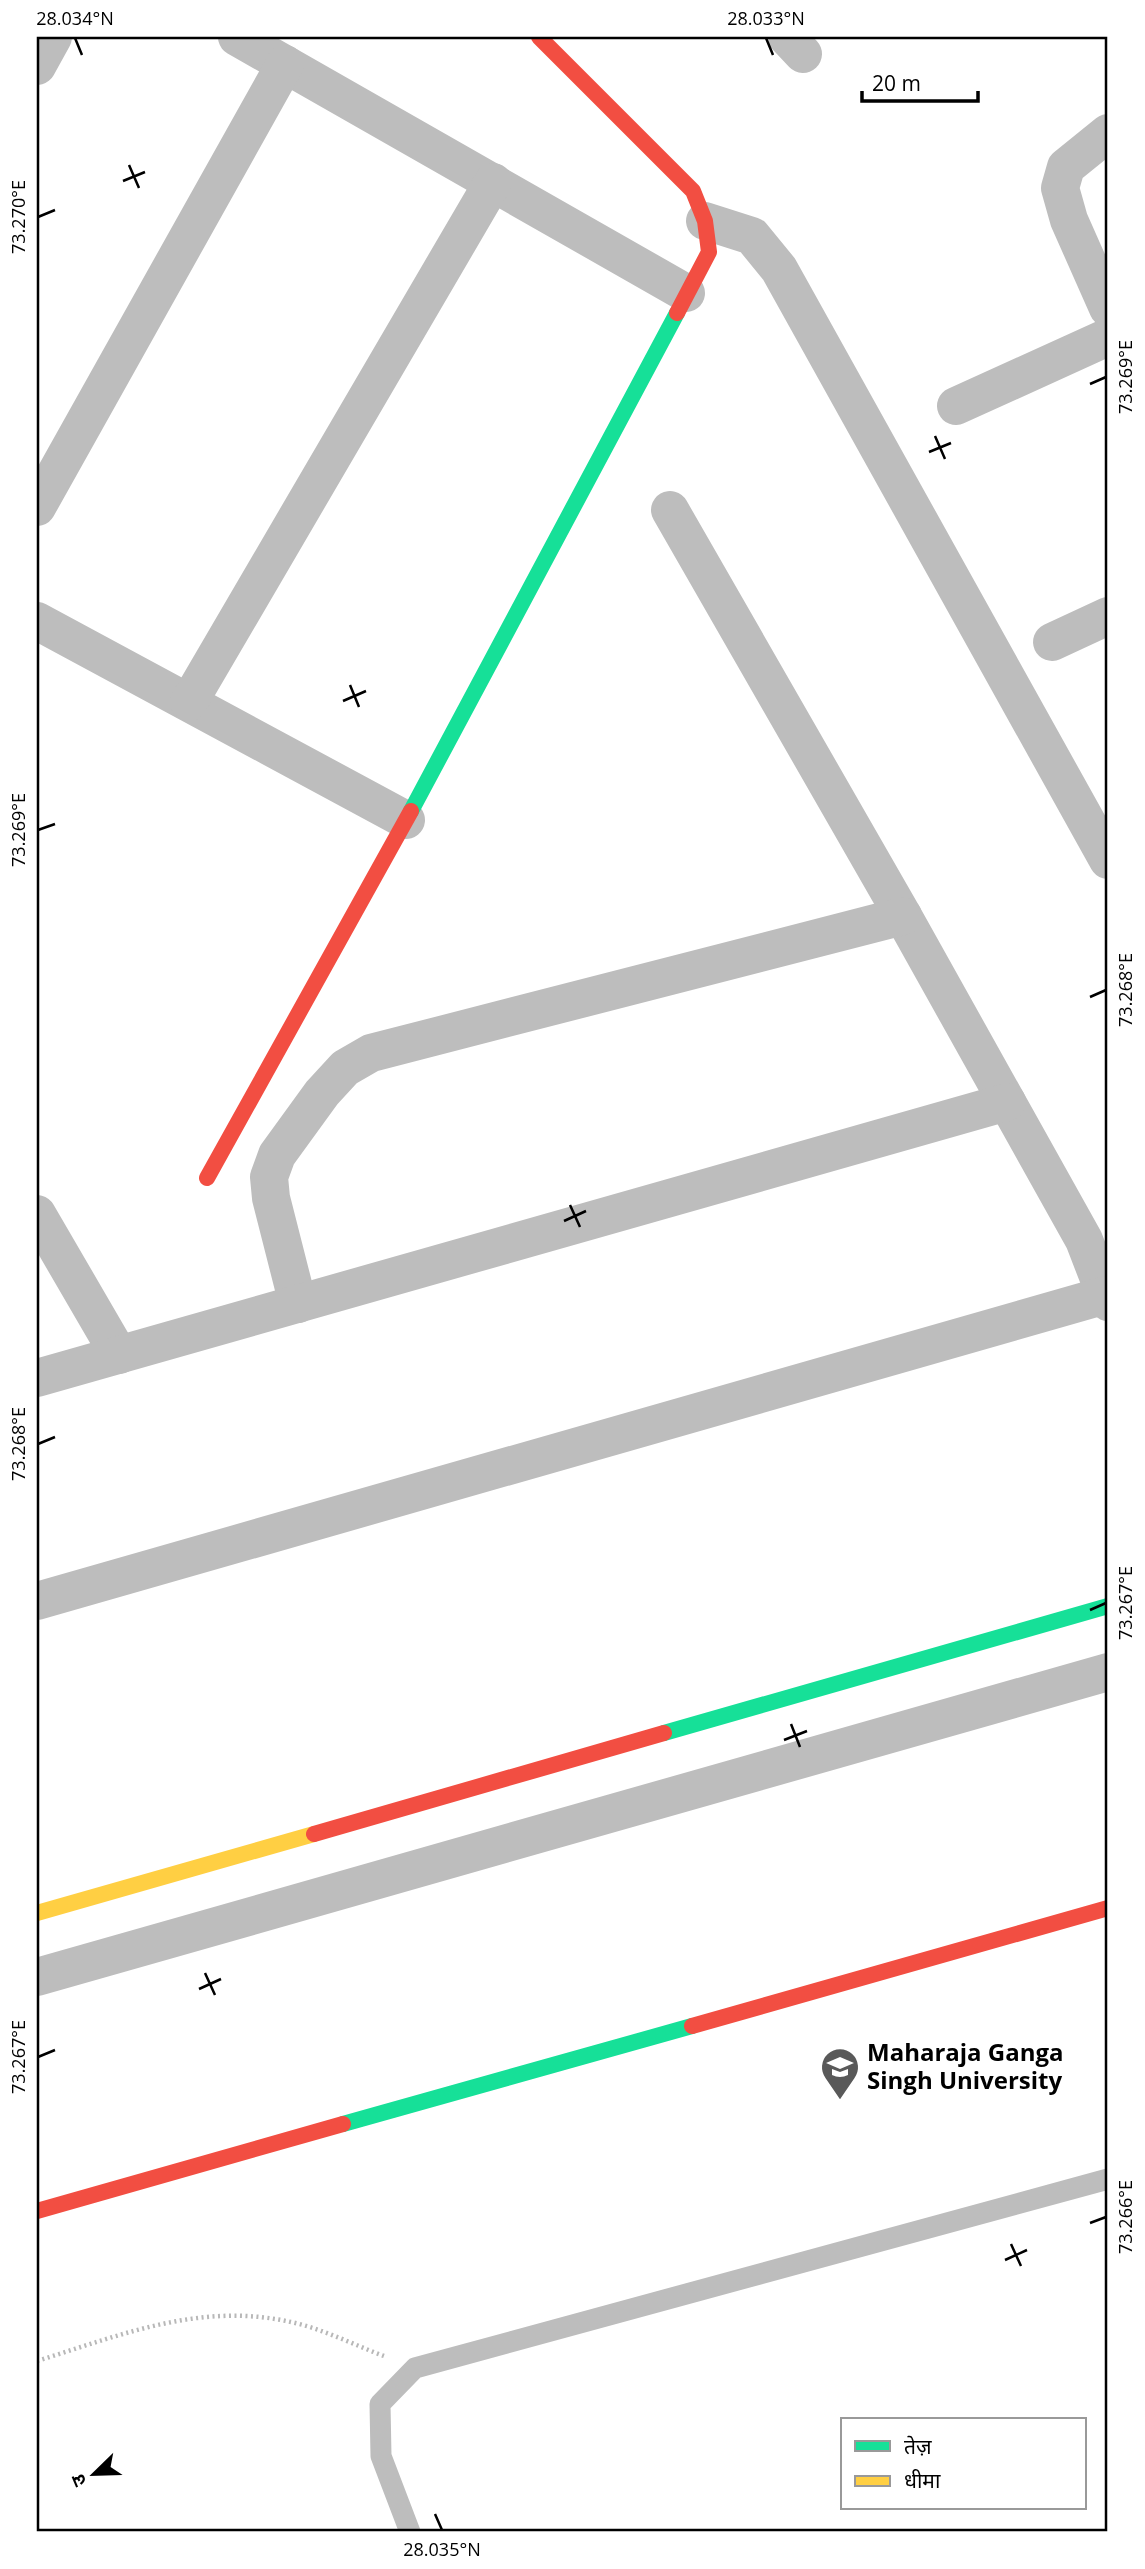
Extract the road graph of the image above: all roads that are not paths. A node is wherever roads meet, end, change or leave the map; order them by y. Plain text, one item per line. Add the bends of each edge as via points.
1 (53, 37) edge
2 (237, 37) edge
3 (539, 37) edge
4 (285, 64) junction
5 (37, 66) edge
6 (1108, 133) edge
7 (493, 183) junction
8 (705, 221) junction
9 (687, 293) junction
10 (1108, 308) edge
11 (1108, 337) edge
12 (956, 406) dead end
13 (37, 507) edge
14 (670, 510) dead end
15 (1108, 616) edge
16 (37, 621) edge
17 (1052, 642) dead end
18 (188, 702) junction
19 (406, 820) junction
20 (1108, 860) edge
21 (903, 916) junction
22 (1007, 1102) junction
23 (207, 1178) dead end
24 (37, 1214) edge
25 (1107, 1298) edge
26 (298, 1304) junction
27 (119, 1355) junction
28 (37, 1378) edge
29 (37, 1601) edge
30 (1108, 1606) edge
31 (1108, 1672) edge
32 (1108, 1908) edge
33 (37, 1913) edge
34 (37, 1978) edge
35 (1108, 2179) edge
36 (37, 2211) edge
37 (410, 2532) edge

1 - 5 street
2 - 4 street
3 - 8 street via 694,191
4 - 7 street
4 - 13 street
6 - 10 street via 1066,167 1060,188 1069,220
7 - 9 street
7 - 18 street
8 - 9 street via 709,252
8 - 20 street via 752,236 779,269
9 - 19 street
11 - 12 street
14 - 21 street
15 - 17 street
16 - 18 street
18 - 19 street
19 - 23 street
21 - 22 street
21 - 26 street via 371,1053 345,1068 277,1155 269,1177
22 - 25 street via 1084,1240
22 - 26 street
24 - 27 street
25 - 29 street
26 - 27 street
27 - 28 street
30 - 33 street
31 - 34 street
32 - 36 street
35 - 37 lane via 415,2368 380,2404 381,2456

